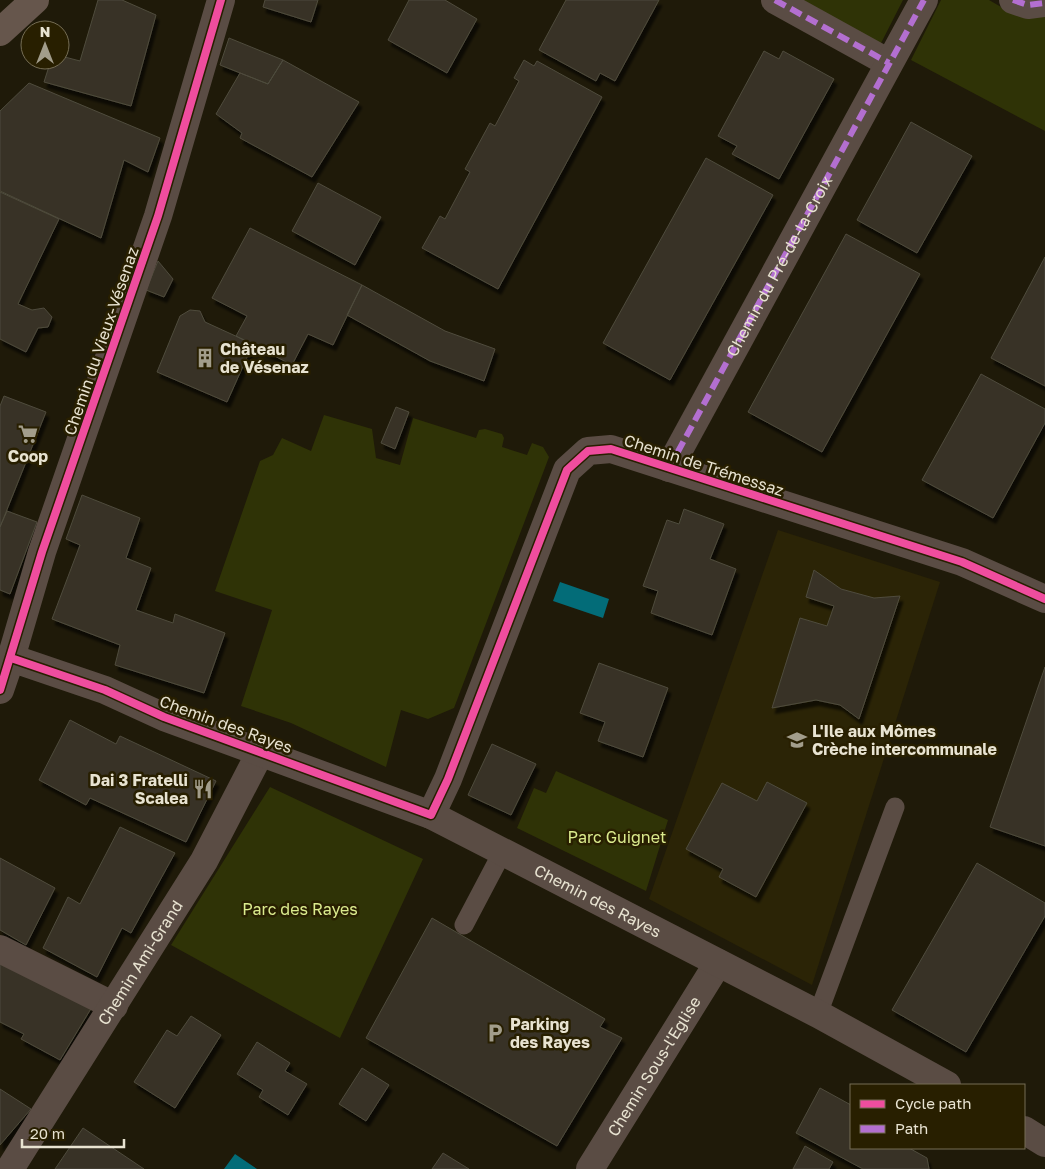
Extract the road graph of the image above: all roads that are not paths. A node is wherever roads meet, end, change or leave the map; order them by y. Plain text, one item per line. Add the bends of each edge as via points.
1 (35, 0) edge
2 (221, 0) edge
3 (775, 0) edge
4 (924, 0) edge
5 (1013, 0) edge
6 (1045, 3) edge
7 (0, 32) edge
8 (889, 63) junction
9 (669, 468) junction
10 (1045, 599) edge
11 (11, 658) junction
12 (0, 690) edge
13 (261, 751) junction
14 (894, 806) dead end
15 (431, 815) junction
16 (503, 852) junction
17 (464, 926) dead end
18 (0, 949) edge
19 (718, 963) junction
20 (114, 1006) junction
21 (818, 1014) junction
22 (945, 1084) edge
23 (1025, 1131) edge
24 (1045, 1143) edge
25 (10, 1169) edge
26 (590, 1169) edge

1 - 7 main road
2 - 11 street, Chemin du Vieux-Vésenaz via 158,216 42,552
3 - 8 street
4 - 8 street, Chemin du Pré-de-la-Croix
5 - 6 street via 1028,5
8 - 9 street, Chemin du Pré-de-la-Croix
9 - 10 street, Chemin de Trémessaz via 962,562
9 - 15 street, Chemin de Trémessaz via 610,449 588,451 567,470 448,779
11 - 12 street, Chemin du Vieux-Vésenaz
11 - 13 street, Chemin des Rayes via 105,690 164,717
13 - 15 street, Chemin des Rayes
13 - 20 street, Chemin Ami-Grand via 204,861
14 - 21 lane
15 - 16 street, Chemin des Rayes
16 - 17 lane
16 - 19 street, Chemin des Rayes
18 - 20 street
19 - 21 street, Chemin des Rayes
19 - 26 street, Chemin Sous-l'Eglise
20 - 25 street, Chemin Ami-Grand
21 - 22 street, Chemin des Rayes
23 - 24 street

